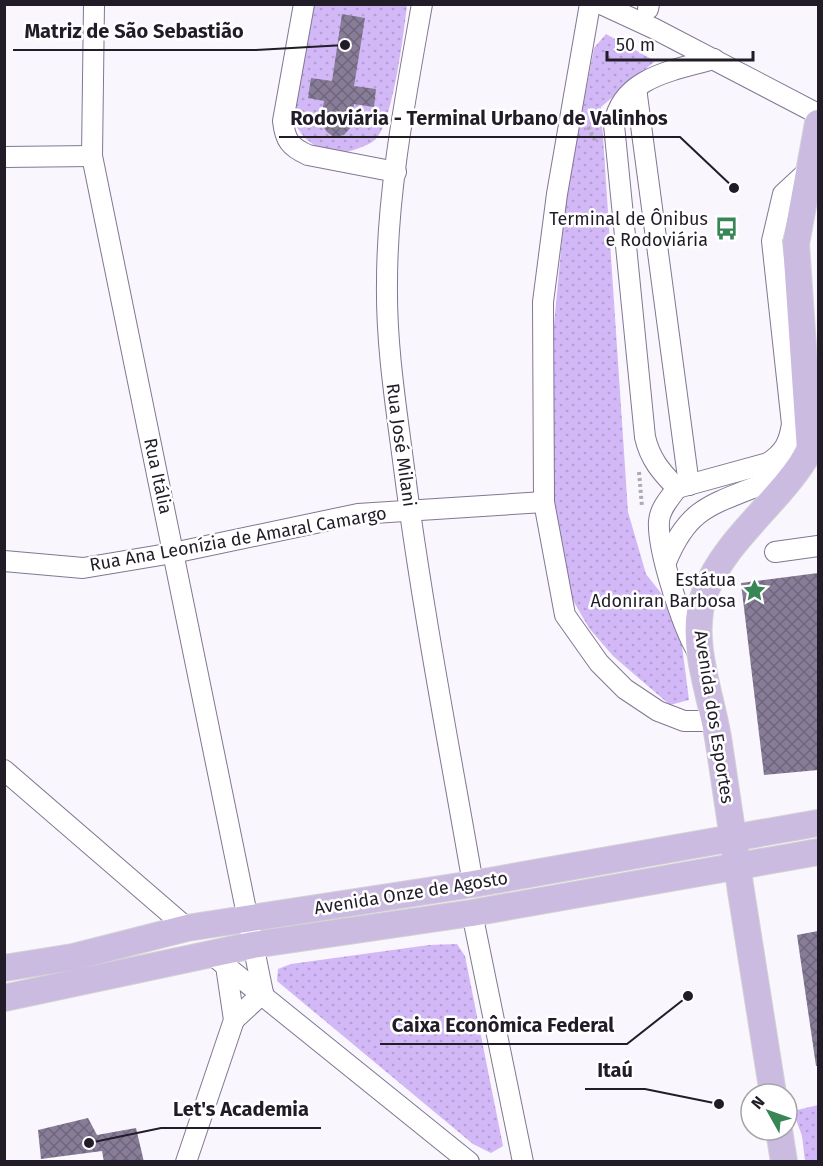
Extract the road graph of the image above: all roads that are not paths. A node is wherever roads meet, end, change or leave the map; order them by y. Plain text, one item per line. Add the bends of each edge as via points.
1 (94, 4) edge
2 (304, 4) edge
3 (422, 4) edge
4 (590, 4) edge
5 (601, 4) edge
6 (714, 59) junction
7 (636, 88) junction
8 (819, 114) edge
9 (819, 123) edge
10 (92, 156) junction
11 (4, 157) edge
12 (808, 170) junction
13 (396, 172) junction
14 (811, 454) edge
15 (683, 486) junction
16 (544, 502) junction
17 (410, 509) junction
18 (819, 546) edge
19 (775, 552) dead end
20 (173, 553) junction
21 (4, 561) edge
22 (666, 562) junction
23 (701, 658) junction
24 (716, 721) junction
25 (4, 770) edge
26 (819, 823) edge
27 (733, 839) junction
28 (819, 852) edge
29 (736, 866) junction
30 (473, 884) junction
31 (472, 913) junction
32 (248, 919) junction
33 (187, 928) junction
34 (253, 945) junction
35 (219, 960) junction
36 (4, 968) edge
37 (263, 993) junction
38 (4, 998) edge
39 (234, 1020) junction
40 (771, 1082) edge
41 (781, 1142) edge
42 (186, 1161) edge
43 (469, 1161) edge
44 (523, 1161) edge
45 (784, 1161) edge

1 - 10 street, Rua Itália
2 - 13 street via 283,121 285,137 294,149 308,155
3 - 13 street, Rua José Milani
4 - 16 street via 543,302
5 - 6 street
6 - 7 street via 652,76
6 - 8 street
7 - 15 street
7 - 15 street via 619,106 614,125 645,436 657,467
9 - 12 main road
10 - 11 street
10 - 20 street, Rua Itália
12 - 14 main road via 796,244
12 - 15 street via 783,194 772,240 792,424 790,441 781,455 768,463
13 - 17 street, Rua José Milani via 387,281 388,343
14 - 22 street via 757,486 698,513 677,536
14 - 23 main road, Avenida dos Esportes via 717,569 705,592 698,620
15 - 22 street via 663,507 659,520
16 - 17 street, Rua Ana Leonízia de Amaral Camargo
16 - 24 street via 565,615 599,663 625,689 658,711 684,721
17 - 20 street, Rua Ana Leonízia de Amaral Camargo via 358,513
17 - 30 street, Rua José Milani
18 - 19 street
20 - 21 street, Rua Ana Leonízia de Amaral Camargo via 84,568
20 - 32 street, Rua Itália
22 - 23 street via 676,600
23 - 24 main road, Avenida dos Esportes
24 - 27 main road, Avenida dos Esportes
25 - 33 street
26 - 27 main road, Avenida Onze de Agosto
27 - 29 main road, Avenida dos Esportes
27 - 30 main road, Avenida Onze de Agosto
28 - 29 main road, Avenida Onze de Agosto
29 - 31 main road, Avenida Onze de Agosto
29 - 40 main road, Avenida dos Esportes
30 - 32 main road, Avenida Onze de Agosto
31 - 34 main road, Avenida Onze de Agosto
31 - 44 street
32 - 33 main road, Avenida Onze de Agosto
32 - 34 street, Rua Itália
33 - 36 main road, Avenida Onze de Agosto via 73,957
34 - 35 main road, Avenida Onze de Agosto
34 - 37 street, Rua Itália
35 - 37 street
35 - 38 main road, Avenida Onze de Agosto
35 - 39 street
37 - 39 street
37 - 43 street
39 - 42 street
41 - 45 main road

